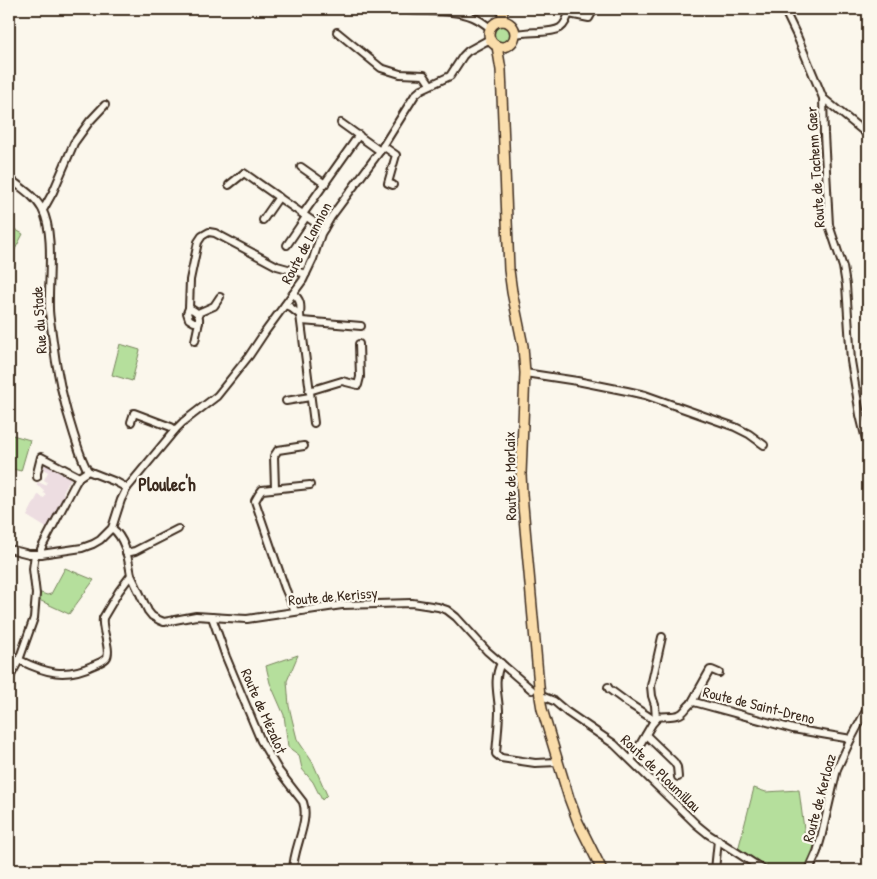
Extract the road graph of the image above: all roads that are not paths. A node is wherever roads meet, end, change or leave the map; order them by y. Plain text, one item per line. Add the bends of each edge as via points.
1 (398, 9) edge
2 (503, 9) edge
3 (594, 9) edge
4 (784, 9) edge
5 (570, 11) edge
6 (502, 21) junction
7 (490, 28) junction
8 (336, 32) dead end
9 (515, 34) junction
10 (490, 39) junction
11 (502, 46) junction
12 (430, 84) junction
13 (823, 98) junction
14 (105, 104) dead end
15 (341, 123) dead end
16 (359, 135) junction
17 (868, 135) edge
18 (382, 148) junction
19 (301, 167) dead end
20 (9, 178) edge
21 (325, 184) junction
22 (229, 185) dead end
23 (393, 185) dead end
24 (279, 197) junction
25 (43, 210) junction
26 (304, 216) junction
27 (263, 220) dead end
28 (324, 229) junction
29 (287, 245) dead end
30 (306, 274) junction
31 (293, 294) junction
32 (220, 297) dead end
33 (285, 305) junction
34 (189, 308) junction
35 (198, 313) junction
36 (301, 318) junction
37 (199, 322) junction
38 (361, 326) dead end
39 (195, 341) dead end
40 (359, 344) dead end
41 (525, 373) junction
42 (309, 394) junction
43 (286, 401) dead end
44 (131, 422) dead end
45 (314, 423) dead end
46 (175, 430) junction
47 (764, 445) dead end
48 (304, 446) dead end
49 (868, 448) edge
50 (88, 471) junction
51 (38, 477) dead end
52 (79, 477) junction
53 (310, 485) dead end
54 (127, 488) junction
55 (275, 488) junction
56 (112, 528) junction
57 (178, 529) dead end
58 (9, 549) edge
59 (126, 553) junction
60 (38, 554) junction
61 (131, 575) junction
62 (295, 611) junction
63 (212, 617) junction
64 (662, 637) dead end
65 (19, 660) junction
66 (501, 664) junction
67 (719, 673) dead end
68 (9, 679) edge
69 (608, 687) dead end
70 (532, 690) dead end
71 (540, 697) junction
72 (692, 702) junction
73 (868, 707) edge
74 (655, 719) junction
75 (646, 735) junction
76 (851, 738) junction
77 (631, 760) junction
78 (558, 762) junction
79 (678, 777) dead end
80 (718, 840) junction
81 (293, 870) edge
82 (602, 870) edge
83 (714, 870) edge
84 (764, 870) edge
85 (809, 870) edge

1 - 7 street via 459,13 472,16
2 - 6 main road
3 - 5 street via 589,18
4 - 13 street, Route de Tachenn Gaer
5 - 9 street via 560,29
6 - 7 main road
6 - 9 main road via 511,25
7 - 10 main road
8 - 12 street via 381,68 400,74 424,75
9 - 11 main road via 513,42
10 - 11 main road
10 - 12 street, Route de Lannion via 468,51 450,76
11 - 41 main road, Route de Morlaix via 509,270
12 - 18 street, Route de Lannion via 415,95
13 - 17 street
13 - 49 street, Route de Tachenn Gaer via 829,225 843,267 851,361
14 - 25 street via 74,143
15 - 16 street
16 - 18 street
16 - 21 street
18 - 23 street via 396,155 388,183
18 - 28 street, Route de Lannion
19 - 21 street
20 - 25 street, Rue du Stade via 34,198
21 - 26 street
22 - 24 street via 244,173
24 - 26 street
24 - 27 street
25 - 50 street, Rue du Stade via 50,237 49,297 54,353 66,409
26 - 28 street
26 - 29 street
28 - 30 street, Route de Lannion
30 - 31 street, Route de Lannion
30 - 34 street via 277,266 209,232 198,242 190,280
31 - 33 street, Route de Lannion
31 - 36 street via 300,301
32 - 35 street via 214,306
33 - 36 street
33 - 46 street, Route de Lannion via 217,396
34 - 35 street
34 - 37 street via 189,320
35 - 37 street
36 - 38 street
36 - 42 street
37 - 39 street
40 - 42 street via 358,385 342,381
41 - 47 street via 644,395 735,428
41 - 71 main road, Route de Morlaix via 521,474
42 - 43 street
42 - 45 street
44 - 46 street via 134,413
46 - 54 street, Route de Lannion
48 - 55 street via 278,450 274,456
50 - 52 street
50 - 54 street
51 - 52 street via 41,458
52 - 60 street
53 - 55 street
54 - 56 street, Route de Lannion
55 - 62 street via 262,490 255,501
56 - 59 street via 120,537
56 - 60 street via 93,544
57 - 59 street
58 - 60 street
59 - 61 street
60 - 65 street via 33,569 34,618
61 - 63 street, Route de Kerissy via 148,610 158,620
61 - 65 street via 103,618 108,650 105,659 73,673 37,669
62 - 63 street, Route de Kerissy via 247,619
62 - 66 street, Route de Kerissy via 342,605 438,607 456,617
63 - 81 street, Route de Mézalot via 261,741 305,808
64 - 74 street via 651,686
65 - 68 street
66 - 70 street, Route de Kerissy
66 - 78 street via 496,681 499,710 496,754 501,758 535,763
67 - 72 street via 710,670
69 - 74 street via 628,704
71 - 77 street, Route de Ploumillau via 554,701
71 - 78 main road, Route de Morlaix
72 - 74 street, Route de Saint-Dreno via 682,714
72 - 76 street, Route de Saint-Dreno via 800,730
73 - 76 street, Route de Kerloaz
74 - 75 street
75 - 77 street
75 - 79 street via 674,762
76 - 85 street, Route de Kerloaz via 837,769 821,838
77 - 80 street, Route de Ploumillau via 688,818
78 - 82 main road, Route de Morlaix via 578,822
80 - 83 street
80 - 84 street, Route de Ploumillau

